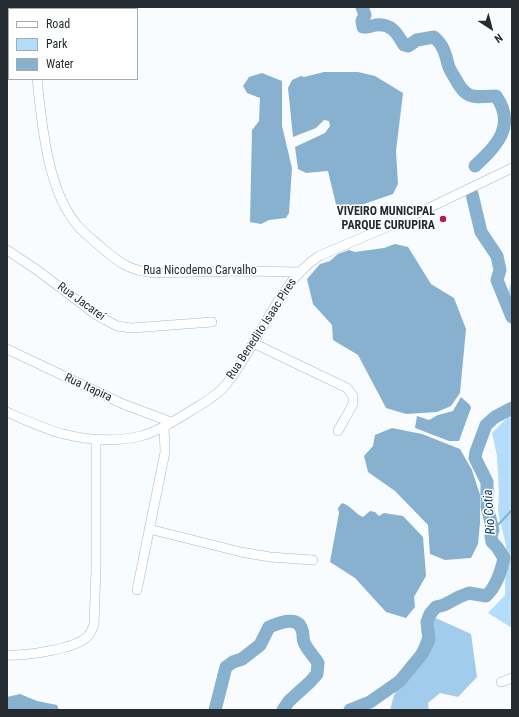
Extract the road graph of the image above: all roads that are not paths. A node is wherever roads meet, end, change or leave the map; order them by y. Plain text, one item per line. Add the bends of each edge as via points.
1 (37, 80) edge
2 (512, 168) edge
3 (7, 250) edge
4 (300, 272) junction
5 (212, 322) dead end
6 (253, 343) junction
7 (7, 349) edge
8 (7, 412) edge
9 (168, 424) junction
10 (338, 431) dead end
11 (96, 440) junction
12 (149, 529) junction
13 (313, 560) dead end
14 (137, 590) dead end
15 (7, 655) edge
16 (512, 678) edge
17 (501, 682) dead end

1 - 4 street, Rua Nicodemo Carvalho via 46,146 57,188 65,206 78,226 118,261 137,271 154,273
2 - 4 street, Rua Benedito Isaac Pires via 408,218 319,256
3 - 5 street, Rua Jacareí via 95,314 117,326 132,328
4 - 6 street, Rua Benedito Isaac Pires via 274,307
6 - 9 street, Rua Benedito Isaac Pires via 222,389
6 - 10 street via 347,388 353,396 353,404
7 - 9 street, Rua Itapira
8 - 11 street, Rua Benedito Isaac Pires via 63,434
9 - 11 street, Rua Benedito Isaac Pires via 142,436
9 - 12 street via 165,452
11 - 15 street via 94,625 88,636 77,643 37,653
12 - 13 street via 263,556
12 - 14 street
16 - 17 street

